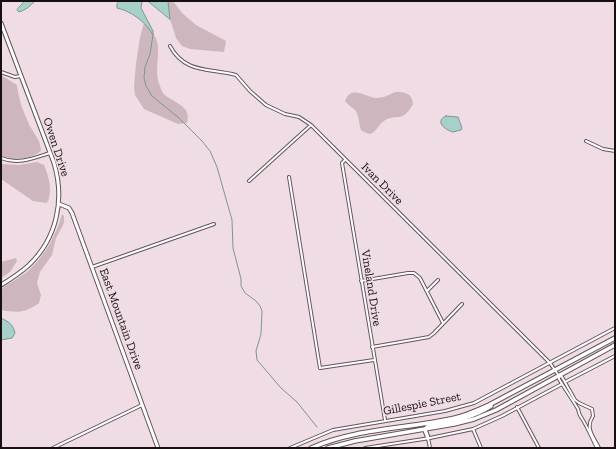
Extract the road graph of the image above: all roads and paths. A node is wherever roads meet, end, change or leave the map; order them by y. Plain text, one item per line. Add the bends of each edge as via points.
1 (1, 23) edge
2 (170, 46) dead end
3 (1, 72) edge
4 (21, 76) junction
5 (311, 125) junction
6 (586, 141) dead end
7 (615, 151) edge
8 (50, 153) junction
9 (1, 158) edge
10 (346, 160) junction
11 (289, 176) dead end
12 (249, 181) dead end
13 (59, 204) junction
14 (214, 224) dead end
15 (92, 267) junction
16 (438, 280) dead end
17 (361, 281) junction
18 (1, 285) edge
19 (427, 291) junction
20 (462, 304) dead end
21 (443, 323) junction
22 (615, 328) edge
23 (615, 338) edge
24 (615, 345) edge
25 (372, 347) junction
26 (615, 356) edge
27 (374, 360) junction
28 (550, 363) junction
29 (555, 371) junction
30 (558, 376) junction
31 (565, 382) junction
32 (562, 384) junction
33 (493, 403) junction
34 (142, 405) junction
35 (586, 406) junction
36 (517, 407) junction
37 (580, 413) junction
38 (590, 419) junction
39 (384, 420) junction
40 (583, 420) junction
41 (431, 429) junction
42 (473, 429) junction
43 (426, 430) junction
44 (428, 437) junction
45 (381, 447) edge
46 (53, 448) edge
47 (158, 448) edge
48 (290, 448) edge
49 (311, 448) edge
50 (328, 448) edge
51 (365, 448) edge
52 (430, 448) edge
53 (481, 448) edge
54 (539, 448) edge
55 (598, 448) edge

1 - 4 main road, Owen Drive
2 - 5 street, Ivan Drive via 183,63 236,75 266,105 285,114 299,116
3 - 4 street via 15,77
4 - 8 main road, Owen Drive
5 - 10 street, Ivan Drive
5 - 12 street
6 - 7 street via 603,149
8 - 9 street via 20,161
8 - 13 main road, Owen Drive via 58,179
10 - 17 street, Vineland Drive via 342,163
10 - 28 street, Ivan Drive
11 - 27 street via 320,368
13 - 15 main road, East Mountain Drive via 67,207 72,213
13 - 18 main road, Owen Drive via 52,231 42,250 25,268
14 - 15 street
15 - 34 main road, East Mountain Drive
16 - 19 street
17 - 19 street via 411,273 420,278
17 - 25 street, Vineland Drive
19 - 21 street
20 - 21 street
21 - 25 street via 425,338
22 - 28 street, Gillespie Street
23 - 29 highway
24 - 30 highway
25 - 27 street, Vineland Drive
26 - 31 street
27 - 39 street, Vineland Drive
28 - 29 street, Ivan Drive
28 - 39 street, Gillespie Street via 474,403
29 - 30 street, Ivan Drive
29 - 33 highway
30 - 31 street
30 - 32 street
30 - 41 highway via 485,415
31 - 35 street via 575,400
32 - 36 street
32 - 37 street
33 - 43 highway via 472,415 430,425
33 - 49 highway via 453,418 342,437
34 - 46 street
34 - 47 main road, East Mountain Drive
35 - 37 street
35 - 38 street via 593,411
36 - 42 street
36 - 54 street
37 - 40 street
38 - 40 street
38 - 55 street via 590,429
39 - 48 street, Gillespie Street via 333,430
40 - 55 street
41 - 43 highway
41 - 44 highway
42 - 44 street
42 - 53 street
43 - 44 highway
43 - 50 highway via 355,441
44 - 45 street
44 - 52 street
45 - 51 street

